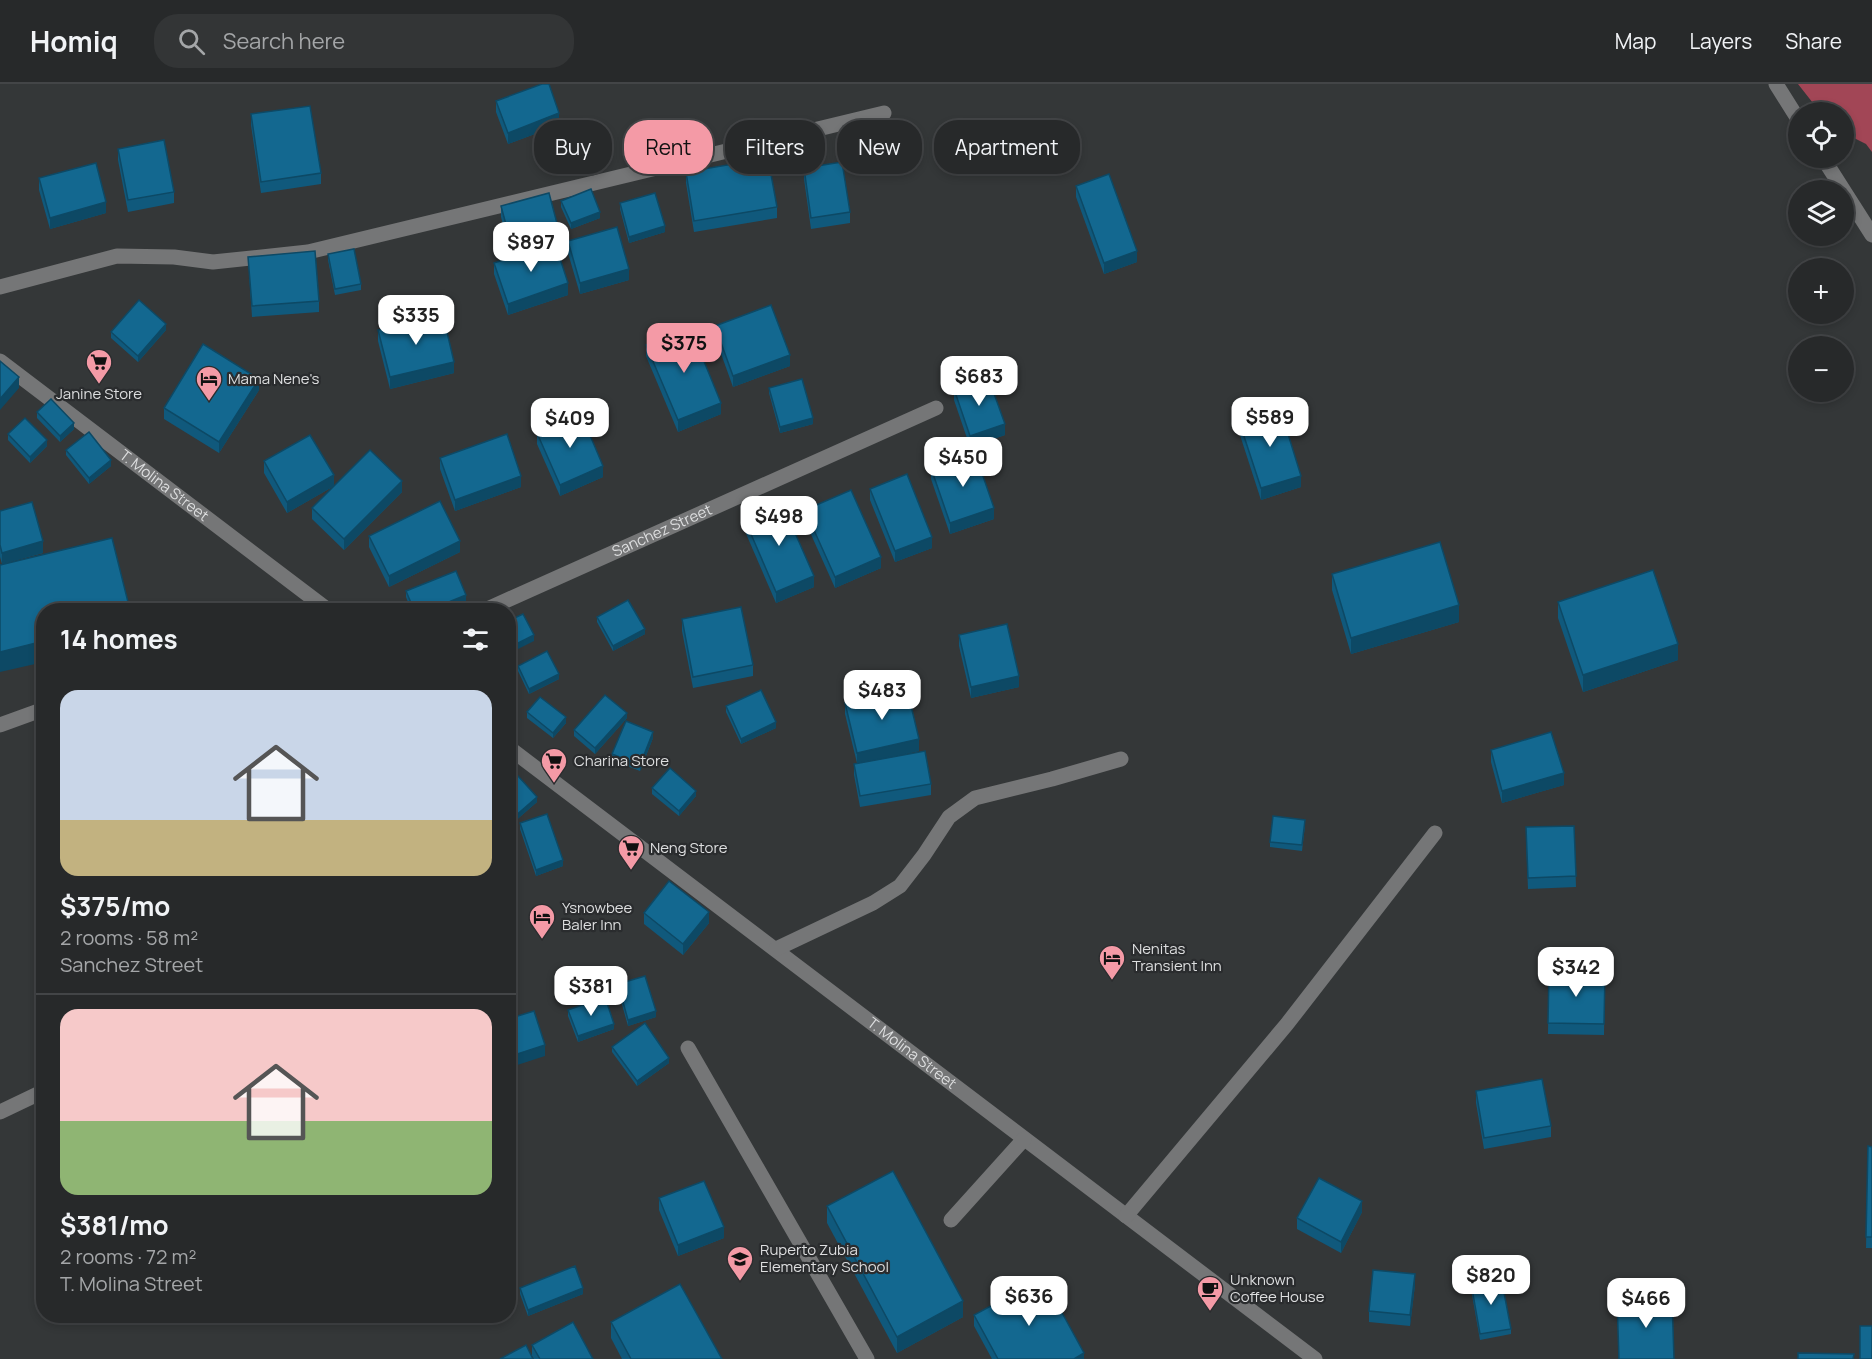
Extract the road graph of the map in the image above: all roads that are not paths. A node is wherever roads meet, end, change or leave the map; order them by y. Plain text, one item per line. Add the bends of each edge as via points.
1 (1776, 84) edge
2 (1788, 103) edge
3 (884, 113) dead end
4 (1829, 168) edge
5 (1872, 235) edge
6 (0, 287) edge
7 (0, 361) edge
8 (936, 408) dead end
9 (314, 603) edge
10 (500, 603) edge
11 (36, 712) edge
12 (0, 725) edge
13 (516, 753) edge
14 (1121, 759) dead end
15 (1435, 832) dead end
16 (776, 949) junction
17 (688, 1048) dead end
18 (36, 1095) edge
19 (0, 1112) edge
20 (1024, 1138) junction
21 (1126, 1216) junction
22 (951, 1220) dead end
23 (867, 1359) edge
24 (1315, 1359) edge

1 - 2 street
3 - 6 street via 308,252 213,262 117,256
4 - 5 street
7 - 9 street, T. Molina Street
8 - 10 street, Sanchez Street
11 - 12 street
13 - 16 street, T. Molina Street
14 - 16 street via 975,798 949,817 900,886
15 - 21 street via 1287,1024
16 - 20 street, T. Molina Street
17 - 23 street
18 - 19 street
20 - 21 street, T. Molina Street
20 - 22 street
21 - 24 street, T. Molina Street

